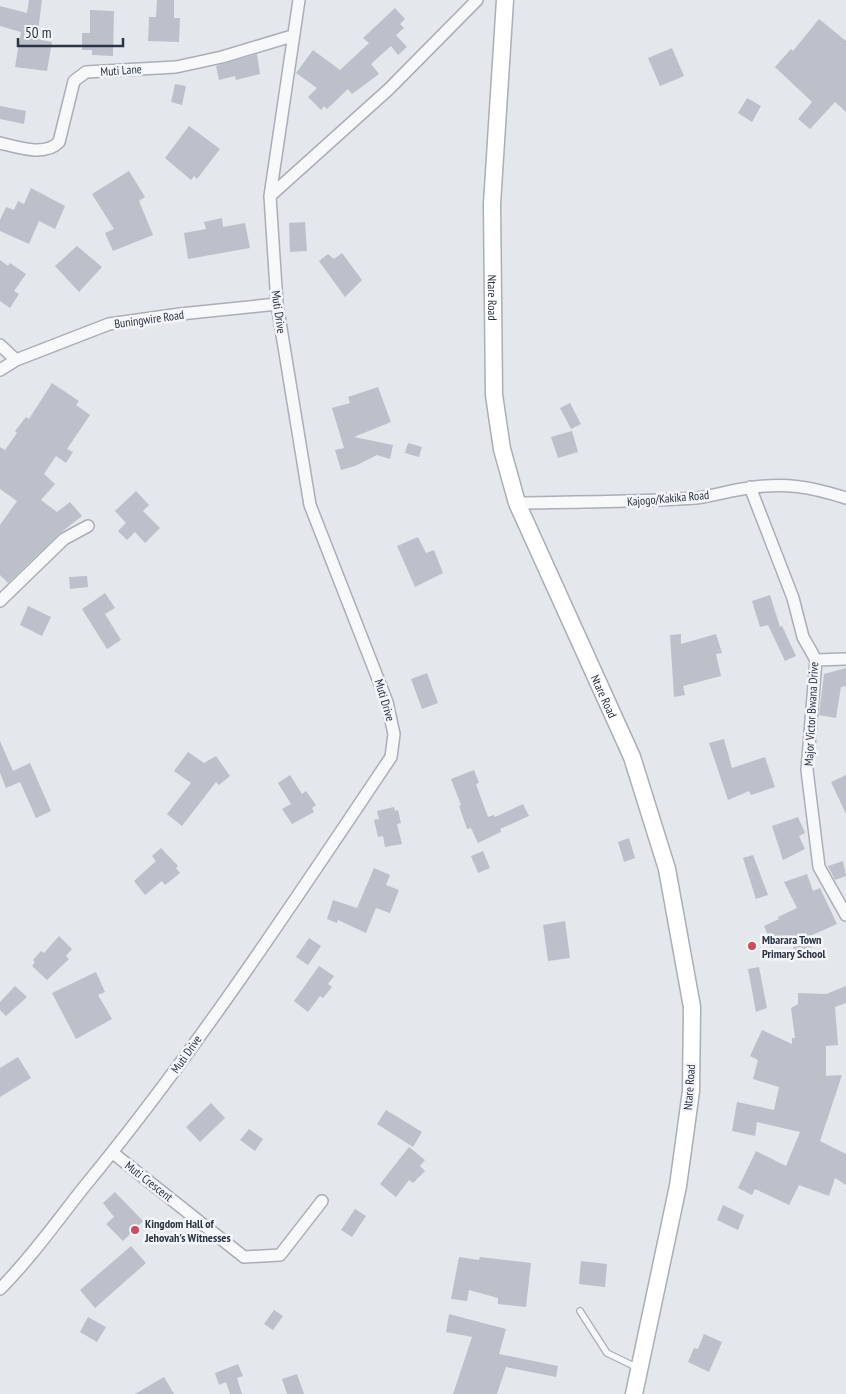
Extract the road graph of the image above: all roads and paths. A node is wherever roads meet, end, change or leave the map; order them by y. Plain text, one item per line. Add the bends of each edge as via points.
1 (299, 0) edge
2 (477, 0) edge
3 (505, 0) edge
4 (292, 36) junction
5 (0, 142) edge
6 (270, 196) junction
7 (277, 304) junction
8 (0, 345) edge
9 (16, 360) junction
10 (0, 370) edge
11 (750, 487) junction
12 (846, 498) edge
13 (517, 503) junction
14 (88, 526) dead end
15 (0, 601) edge
16 (846, 659) edge
17 (816, 660) junction
18 (846, 915) edge
19 (113, 1153) junction
20 (322, 1201) dead end
21 (0, 1289) edge
22 (580, 1311) dead end
23 (640, 1368) junction
24 (634, 1394) edge

1 - 4 street, Muti Drive
2 - 6 street via 389,89
3 - 13 main road, Ntare Road via 492,204 494,395 502,449
4 - 5 street, Muti Lane via 176,67 80,75 74,81 59,142 55,146 28,149
4 - 6 street, Muti Drive
6 - 7 street, Muti Drive
7 - 9 street, Buningwire Road via 109,324
7 - 19 street, Muti Drive via 310,505 388,702 394,734 391,757 293,903
8 - 9 street
9 - 10 street, Buningwire Road
11 - 12 street, Kajogo/Kakika Road via 788,484
11 - 13 street, Kajogo/Kakika Road via 699,498
11 - 17 street, Major Victor Bwana Drive via 793,598 803,637
13 - 23 main road, Ntare Road via 632,757 666,869 692,1007 691,1091 678,1186
14 - 15 street via 64,538
16 - 17 street
17 - 18 street, Major Victor Bwana Drive via 807,770 809,790 819,867
19 - 20 street, Muti Crescent via 244,1257 280,1255
19 - 21 street, Muti Drive
22 - 23 lane via 607,1353
23 - 24 main road, Ntare Road

